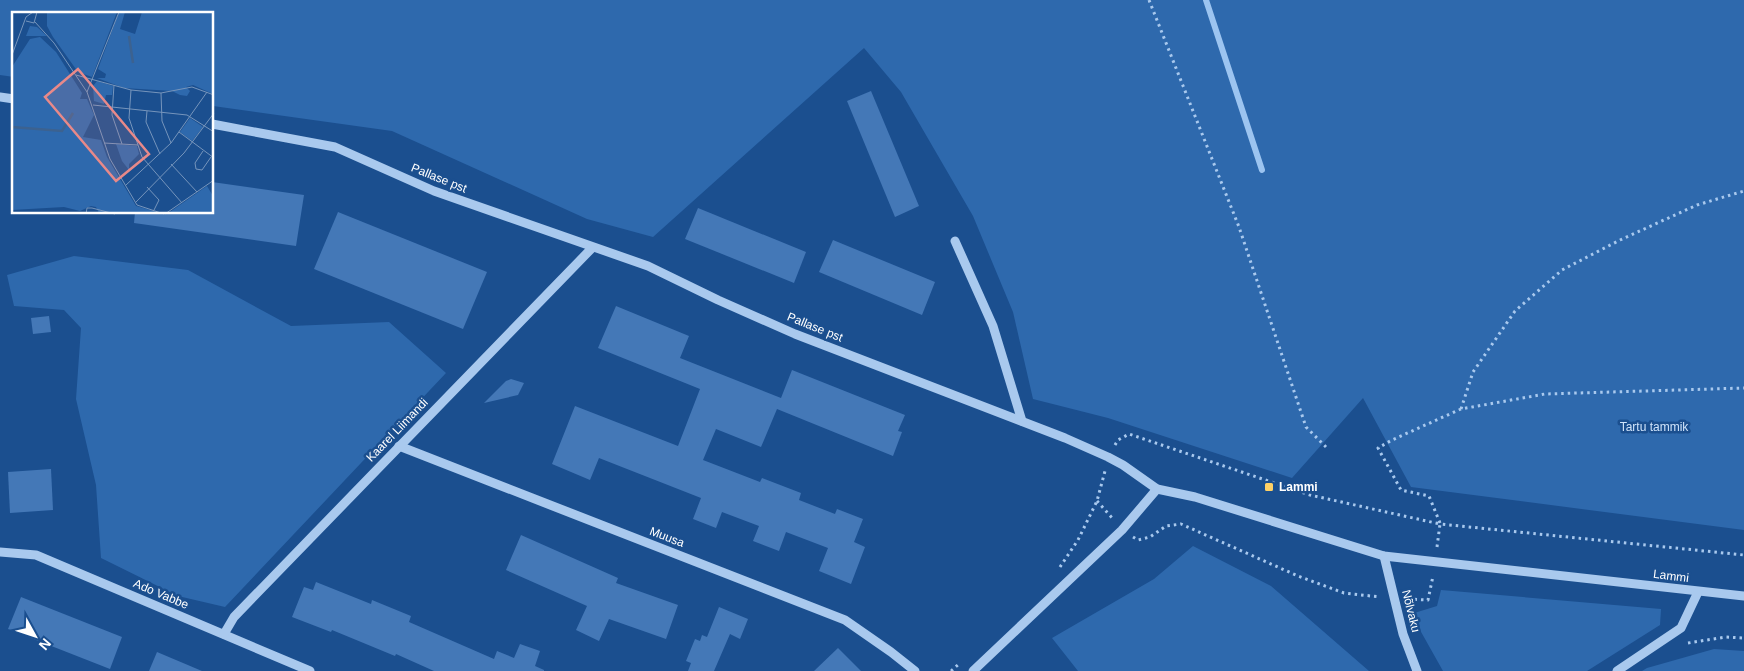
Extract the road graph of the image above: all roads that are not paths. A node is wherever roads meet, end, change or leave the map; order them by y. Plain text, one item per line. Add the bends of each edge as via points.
1 (214, 124) edge
2 (955, 241) dead end
3 (592, 248) junction
4 (1022, 421) junction
5 (399, 446) junction
6 (1157, 489) junction
7 (0, 552) edge
8 (1384, 556) junction
9 (1698, 592) junction
10 (1744, 596) edge
11 (224, 634) junction
12 (310, 671) edge
13 (915, 671) edge
14 (973, 671) edge
15 (1416, 671) edge
16 (1617, 671) edge

1 - 3 street, Pallase pst via 335,147 434,191
2 - 4 street via 994,326
3 - 4 street, Pallase pst via 648,266 795,334
3 - 5 street, Kaarel Liimandi
4 - 6 street, Pallase pst via 1108,457
5 - 11 street, Kaarel Liimandi via 234,617
5 - 13 street, Muusa via 846,620
6 - 8 street, Lammi via 1195,497
6 - 14 street via 1122,530
7 - 11 street, Ado Vabbe via 36,556
8 - 9 street, Lammi
8 - 15 street, Nõlvaku via 1403,634
9 - 10 street, Lammi
9 - 16 street via 1681,628
11 - 12 street, Ado Vabbe

